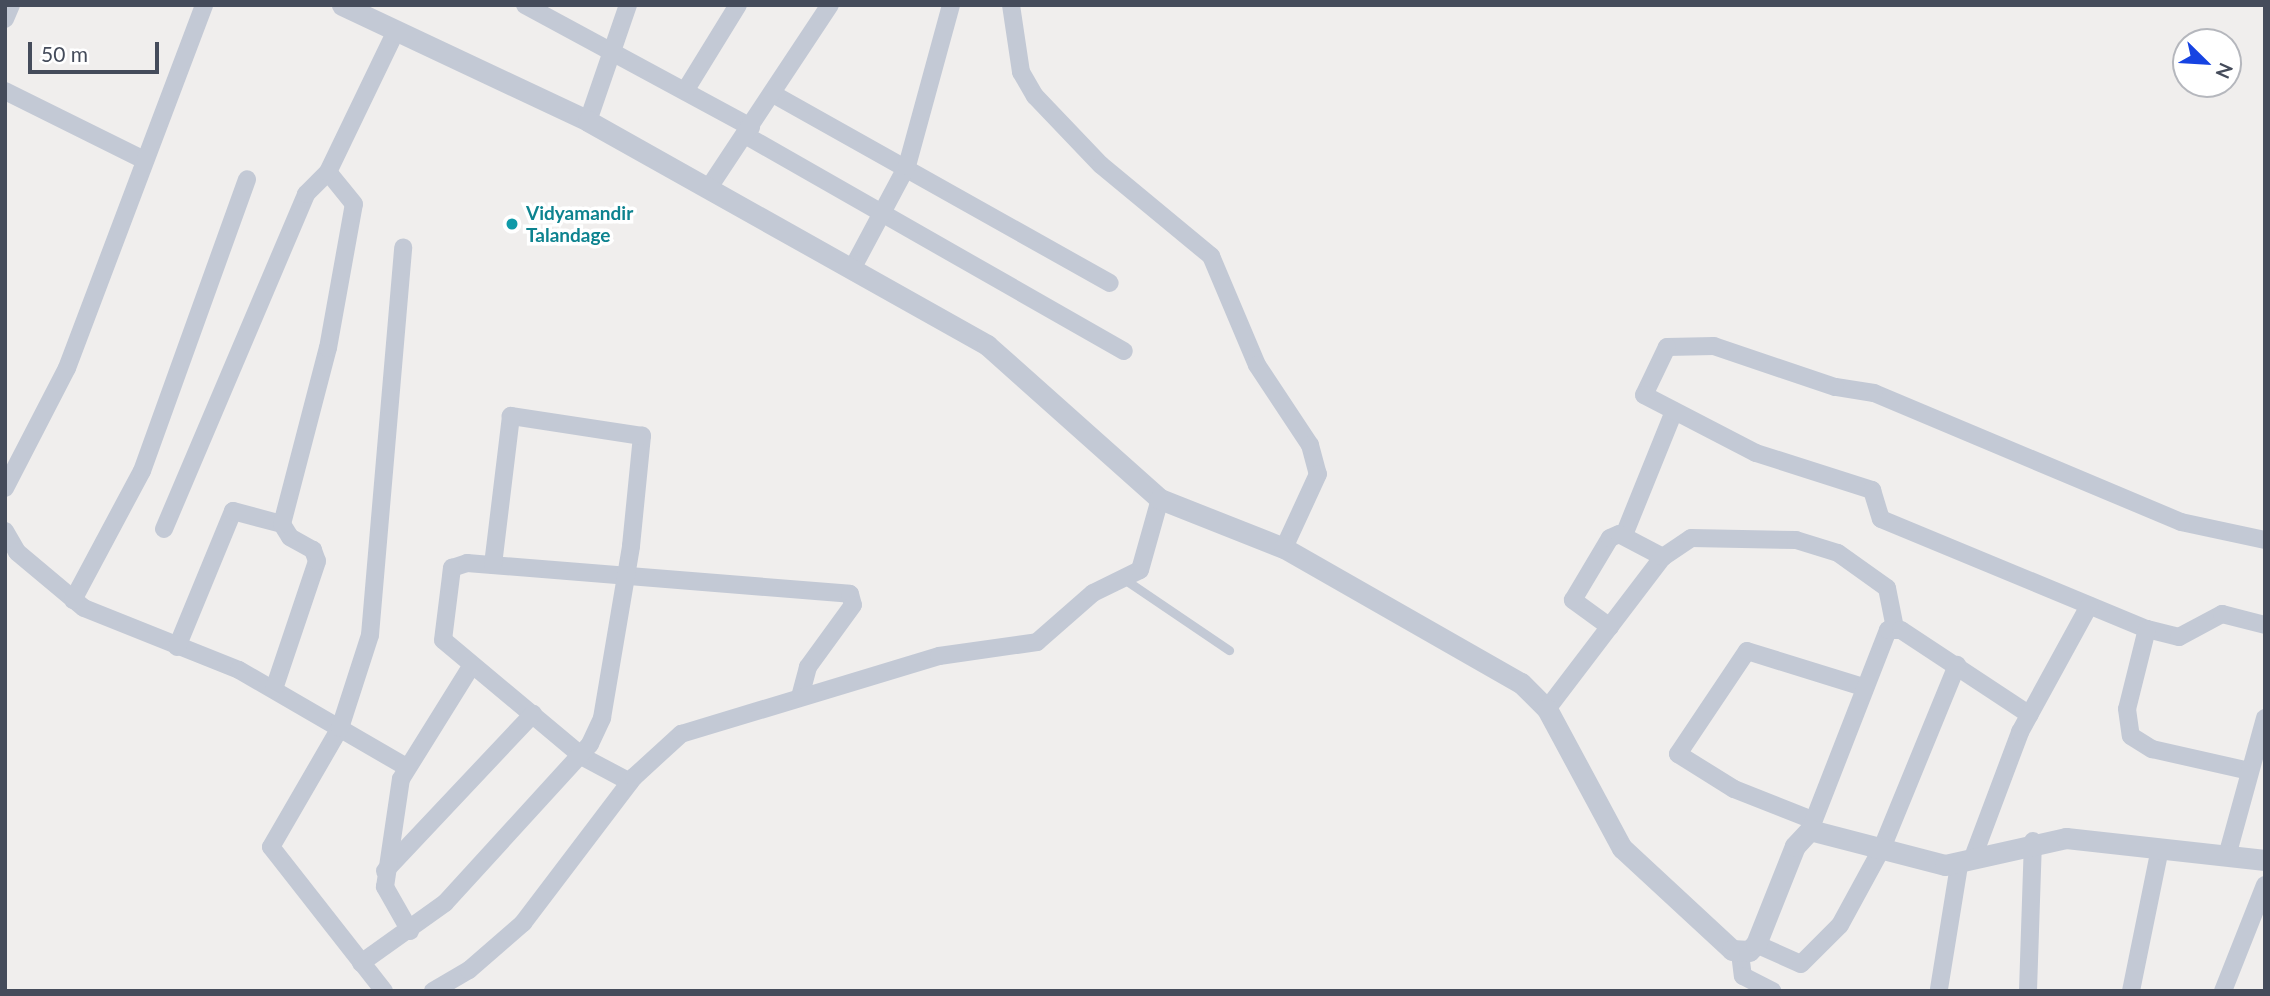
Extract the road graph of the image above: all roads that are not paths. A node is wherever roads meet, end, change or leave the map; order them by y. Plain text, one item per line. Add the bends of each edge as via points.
1 (11, 5) edge
2 (204, 5) edge
3 (628, 5) edge
4 (738, 5) edge
5 (830, 5) edge
6 (951, 5) edge
7 (1011, 5) edge
8 (349, 7) edge
9 (532, 7) edge
10 (5, 19) edge
11 (396, 31) junction
12 (612, 51) junction
13 (5, 91) edge
14 (685, 91) junction
15 (773, 94) junction
16 (588, 121) junction
17 (748, 131) junction
18 (144, 160) junction
19 (907, 166) junction
20 (328, 172) junction
21 (247, 179) dead end
22 (708, 188) junction
23 (881, 211) junction
24 (403, 247) dead end
25 (852, 269) junction
26 (1110, 283) dead end
27 (1124, 351) dead end
28 (1673, 414) junction
29 (5, 488) edge
30 (1160, 499) junction
31 (282, 524) junction
32 (164, 529) dead end
33 (5, 531) edge
34 (1623, 535) junction
35 (2265, 540) edge
36 (1284, 548) junction
37 (1663, 557) junction
38 (493, 565) junction
39 (625, 575) junction
40 (1124, 579) junction
41 (73, 600) junction
42 (2089, 606) junction
43 (2265, 625) edge
44 (1610, 627) junction
45 (1895, 628) junction
46 (2147, 629) junction
47 (177, 647) junction
48 (1229, 650) dead end
49 (472, 665) junction
50 (1957, 665) junction
51 (1863, 687) junction
52 (274, 689) junction
53 (801, 694) junction
54 (1547, 709) junction
55 (533, 715) junction
56 (2030, 715) junction
57 (2265, 718) edge
58 (340, 728) junction
59 (583, 757) junction
60 (406, 767) junction
61 (2250, 771) junction
62 (630, 782) junction
63 (1810, 825) junction
64 (2033, 841) junction
65 (1882, 848) junction
66 (2160, 849) junction
67 (2227, 856) junction
68 (2265, 860) edge
69 (1966, 863) junction
70 (384, 871) junction
71 (2265, 885) edge
72 (410, 931) junction
73 (1748, 948) junction
74 (361, 963) junction
75 (1939, 989) edge
76 (384, 991) edge
77 (433, 991) edge
78 (1772, 991) edge
79 (2028, 991) edge
80 (2131, 991) edge
81 (2222, 991) edge

1 - 10 street
2 - 18 street
3 - 12 street
4 - 14 street
5 - 15 street
6 - 19 street
7 - 36 street via 1021,72 1035,96 1101,165 1210,256 1257,365 1310,446 1318,474
8 - 11 street
9 - 12 street
11 - 16 street
11 - 20 street
12 - 14 street
12 - 16 street
13 - 18 street
14 - 17 street
15 - 17 street
15 - 19 street
16 - 22 street
17 - 22 street
17 - 23 street
18 - 29 street via 67,368
19 - 23 street
19 - 26 street
20 - 31 street via 352,196 353,211 328,348
20 - 32 street via 306,194
21 - 41 street via 142,471
22 - 25 street
23 - 25 street
23 - 27 street
24 - 58 street via 379,578 370,635
25 - 30 street via 988,345
28 - 34 street
28 - 35 street via 1644,395 1663,352 1678,342 1707,344 1835,387 1874,393 2181,522
28 - 42 street via 1756,453 1872,490 1881,519
30 - 36 street
30 - 40 street via 1143,563
31 - 47 street via 233,511
31 - 52 street via 283,532 317,555
33 - 41 street via 18,552
34 - 37 street
34 - 44 street via 1610,538 1573,600
36 - 54 street via 1521,683
37 - 44 street
37 - 45 street via 1691,538 1731,534 1822,548 1887,587
38 - 39 street
38 - 39 street via 507,422 517,414 642,436
38 - 49 street via 457,564 447,575 440,633
39 - 53 street via 850,594 853,605 808,667
39 - 59 street via 602,718
40 - 48 lane
40 - 53 street via 1093,593 1025,648 939,656
41 - 47 street via 105,620
42 - 46 street
42 - 56 street
43 - 46 street via 2222,614 2179,637
44 - 54 street
45 - 50 street
45 - 51 street via 1883,638
46 - 61 street via 2127,709 2131,736 2152,749
47 - 52 street
49 - 55 street
49 - 60 street
50 - 56 street
50 - 65 street
51 - 63 street
51 - 63 street via 1747,651 1678,754 1734,789
52 - 58 street
53 - 62 street via 681,734
54 - 73 street via 1622,848 1644,874
55 - 59 street
55 - 70 street
56 - 69 street
57 - 61 street
58 - 60 street
58 - 74 street via 271,847
59 - 62 street
59 - 72 street via 445,903
60 - 70 street
61 - 67 street
62 - 77 street via 523,923 469,970
63 - 65 street
63 - 73 street via 1795,846
64 - 66 street via 2066,838
64 - 69 street
64 - 79 street
65 - 69 street
65 - 73 street via 1840,925 1807,960 1796,964
66 - 67 street
66 - 80 street
67 - 68 street
69 - 75 street
70 - 72 street via 388,898
71 - 81 street
72 - 74 street
73 - 78 street via 1743,976
74 - 76 street

